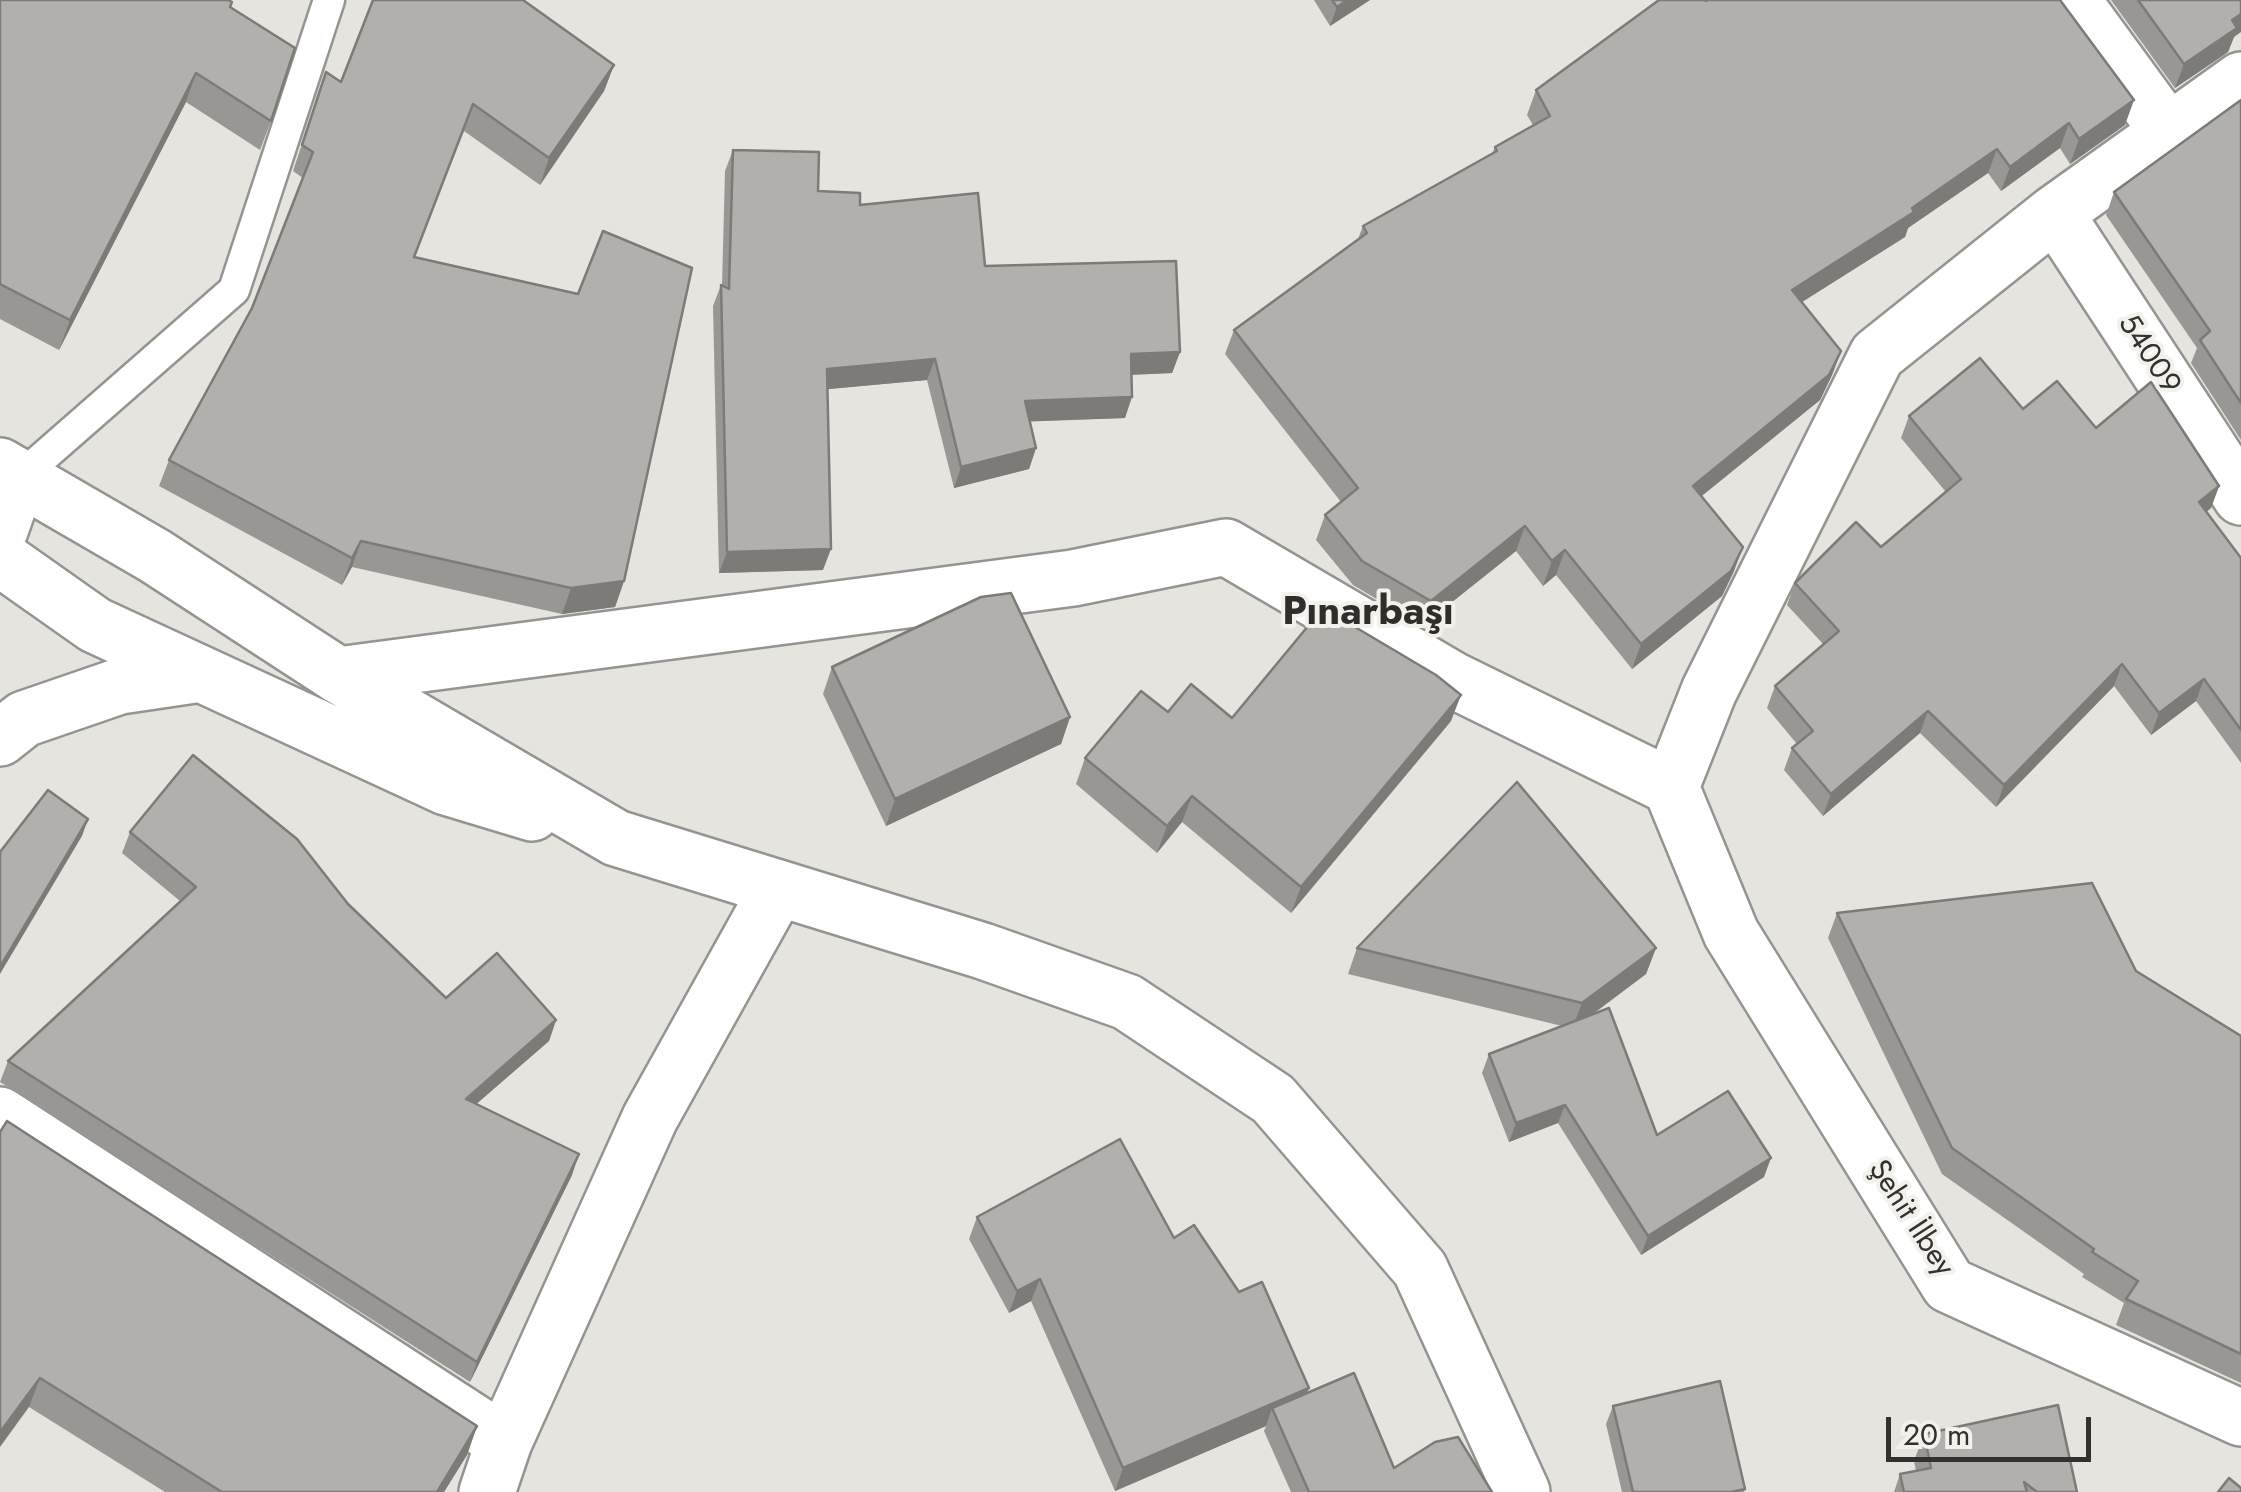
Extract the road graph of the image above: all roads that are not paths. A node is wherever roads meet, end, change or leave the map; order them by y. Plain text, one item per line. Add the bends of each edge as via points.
1 (329, 0) edge
2 (2072, 0) edge
3 (2241, 80) edge
4 (2170, 134) junction
5 (2055, 213) junction
6 (9, 472) edge
7 (2241, 497) edge
8 (0, 530) edge
9 (0, 558) edge
10 (201, 674) junction
11 (338, 675) junction
12 (0, 738) edge
13 (1670, 787) junction
14 (616, 838) junction
15 (778, 888) junction
16 (0, 1115) edge
17 (2241, 1418) edge
18 (496, 1467) edge
19 (1522, 1492) edge

1 - 6 lane via 234,290
2 - 4 street
3 - 4 street
4 - 5 street
5 - 7 street, 54009
5 - 13 street via 1877,355 1709,691
6 - 8 street
6 - 11 street via 155,556
9 - 10 street via 95,625
10 - 12 street via 120,686 24,718
10 - 14 street via 446,787
11 - 13 street via 1074,578 1226,546 1454,680
11 - 14 street
13 - 17 street, Şehit İlbey via 1731,933 1950,1286
14 - 15 street
15 - 18 street via 650,1118
15 - 19 street via 1127,1002 1273,1099 1420,1268
16 - 18 street

